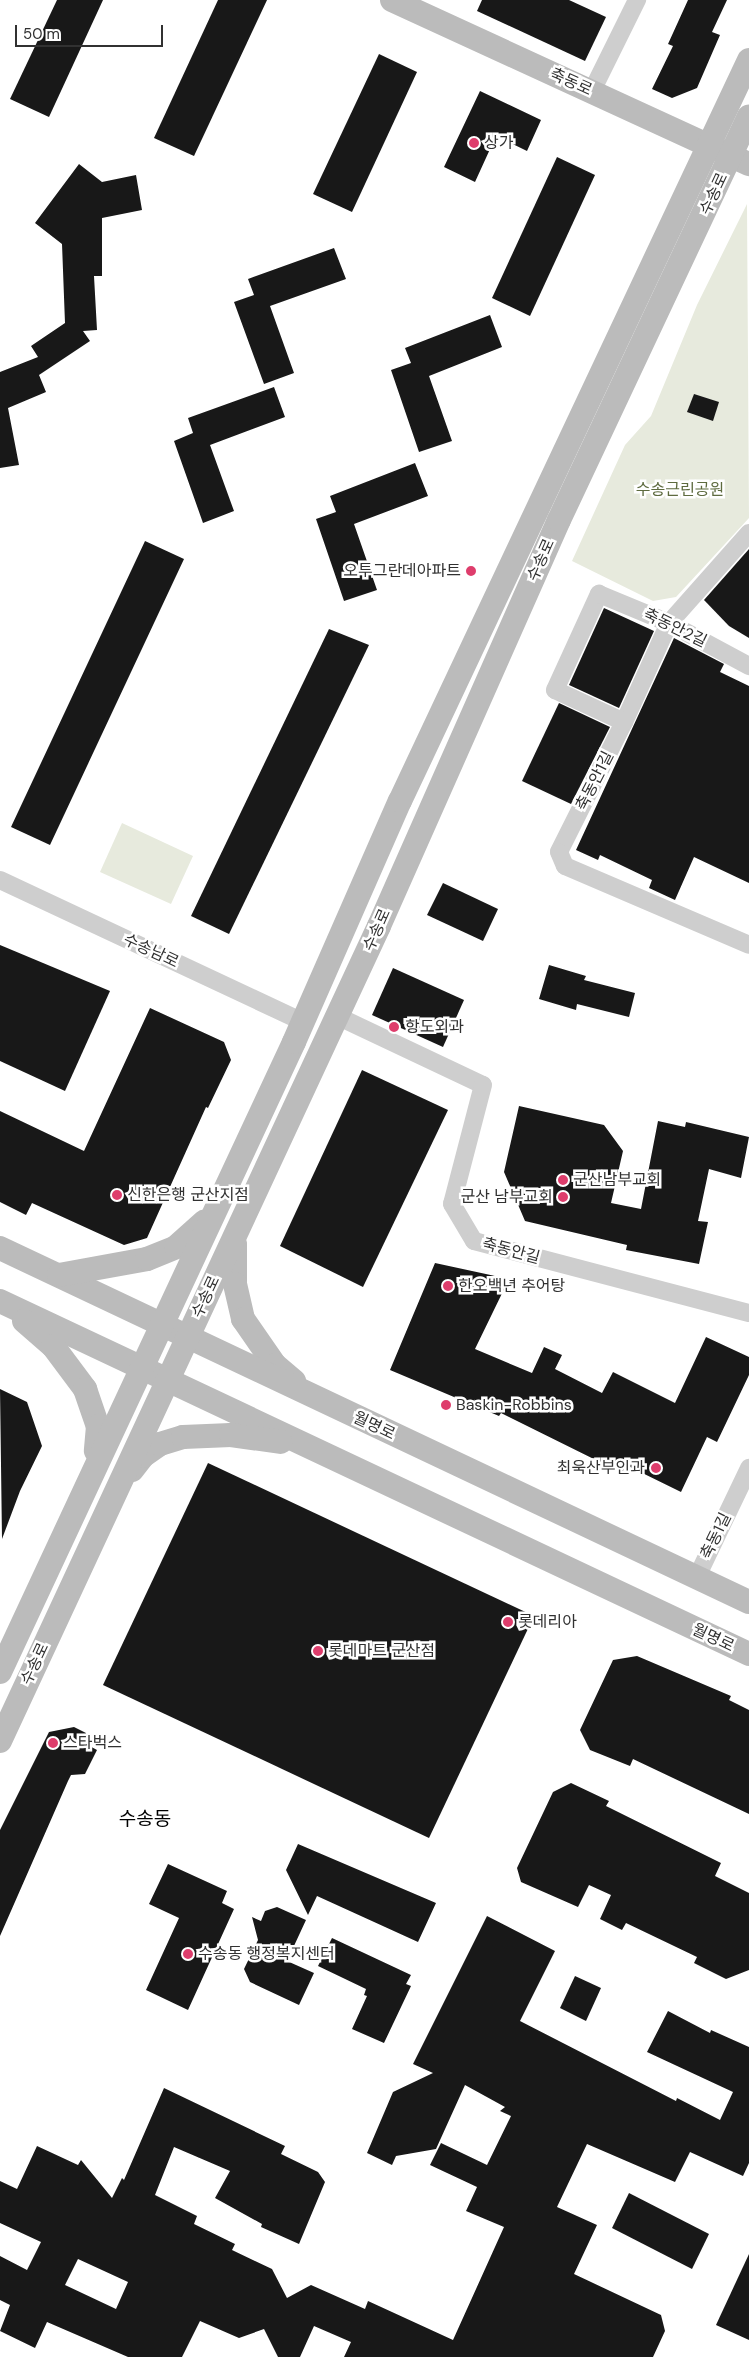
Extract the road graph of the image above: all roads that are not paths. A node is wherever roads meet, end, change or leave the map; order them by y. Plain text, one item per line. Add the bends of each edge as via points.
1 (392, 0) edge
2 (634, 1) edge
3 (749, 60) edge
4 (592, 92) junction
5 (749, 117) edge
6 (709, 145) junction
7 (740, 160) edge
8 (749, 533) edge
9 (669, 623) junction
10 (749, 666) edge
11 (624, 722) junction
12 (0, 880) edge
13 (749, 945) edge
14 (337, 1016) junction
15 (303, 1022) junction
16 (214, 1211) junction
17 (236, 1232) junction
18 (0, 1248) edge
19 (59, 1275) junction
20 (0, 1303) edge
21 (749, 1313) edge
22 (160, 1323) junction
23 (188, 1336) junction
24 (140, 1366) junction
25 (168, 1379) junction
26 (314, 1398) junction
27 (313, 1449) junction
28 (749, 1468) edge
29 (87, 1480) junction
30 (114, 1496) junction
31 (697, 1577) junction
32 (749, 1602) edge
33 (749, 1654) edge
34 (3, 1659) edge
35 (0, 1741) edge

1 - 4 street, 축동로
2 - 4 street
3 - 6 street, 수송로
4 - 6 street, 축동로
5 - 7 street, 수송로
6 - 7 street, 축동로
6 - 15 street, 수송로 via 400,801
7 - 14 street, 수송로 via 559,520
8 - 9 street, 축동안1길
9 - 10 street, 축동안2길
9 - 11 street, 축동안1길
9 - 11 street, 축동안2길 via 599,594 555,690
11 - 13 street, 축동안1길 via 559,852 565,866
12 - 15 street, 수송남로
14 - 17 street, 수송로
14 - 21 street, 축동안길 via 483,1085 452,1204 474,1241
15 - 16 street, 수송로
16 - 19 street via 176,1247 147,1259
16 - 22 street, 수송로
17 - 23 street, 수송로
17 - 26 street via 234,1268 243,1319 275,1365
18 - 19 street, 월명로
19 - 22 street, 월명로
20 - 24 street, 월명로
20 - 29 street via 53,1346 85,1389 98,1426
22 - 23 street, 월명로
22 - 24 street, 수송로
23 - 25 street, 수송로
23 - 26 street, 월명로
24 - 25 street, 월명로
24 - 29 street, 수송로
25 - 27 street, 월명로
25 - 30 street, 수송로
26 - 31 street, 월명로
27 - 30 street via 232,1435 183,1437 160,1444 143,1456
27 - 33 street, 월명로
28 - 31 street, 축동1길
29 - 34 street, 수송로
30 - 35 street, 수송로
31 - 32 street, 월명로

